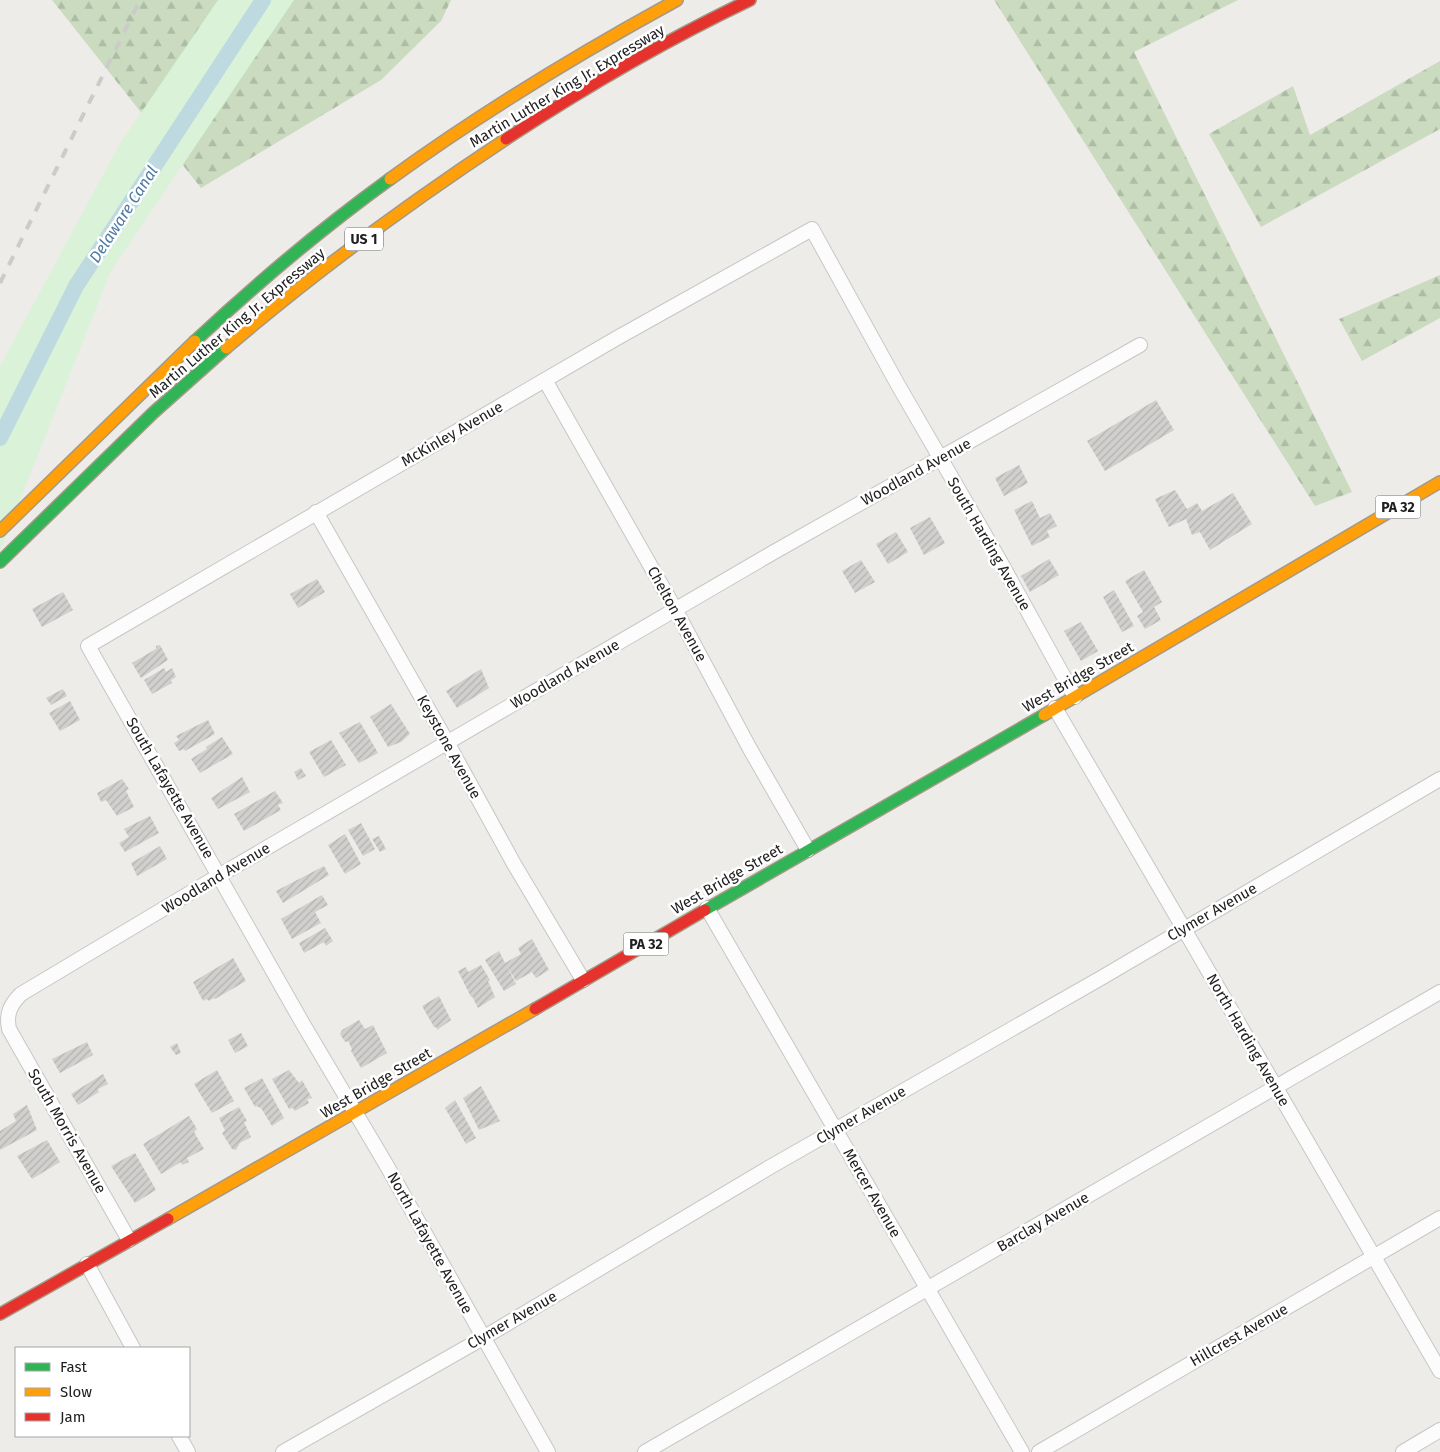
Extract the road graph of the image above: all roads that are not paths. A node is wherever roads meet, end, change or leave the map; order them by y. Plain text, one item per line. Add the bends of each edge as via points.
1 (677, 0) edge
2 (750, 0) edge
3 (816, 235) joint
4 (1140, 344) dead end
5 (545, 380) junction
6 (940, 458) junction
7 (1440, 482) edge
8 (316, 512) junction
9 (4, 527) edge
10 (0, 562) edge
11 (676, 609) junction
12 (88, 646) joint
13 (1075, 697) junction
14 (1055, 708) junction
15 (447, 742) junction
16 (1440, 779) edge
17 (808, 850) junction
18 (220, 875) junction
19 (707, 908) junction
20 (1184, 928) junction
21 (583, 980) junction
22 (1440, 992) edge
23 (8, 1021) joint
24 (1275, 1088) junction
25 (356, 1112) junction
26 (836, 1130) junction
27 (1440, 1218) edge
28 (129, 1240) junction
29 (1373, 1257) junction
30 (87, 1264) junction
31 (929, 1288) junction
32 (0, 1314) edge
33 (483, 1338) junction
34 (132, 1347) edge
35 (1440, 1372) edge
36 (1440, 1430) edge
37 (180, 1437) edge
38 (188, 1452) edge
39 (284, 1452) edge
40 (548, 1452) edge
41 (645, 1452) edge
42 (1022, 1452) edge
43 (1039, 1452) edge
44 (1403, 1452) edge

1 - 9 main road, Martin Luther King Jr. Expressway / US 1 via 565,62 482,115 417,159 323,231 190,346
2 - 10 main road, Martin Luther King Jr. Expressway / US 1 via 549,112 390,219 206,364
3 - 5 street, McKinley Avenue via 812,229
3 - 6 street, South Harding Avenue
4 - 6 street, Woodland Avenue
5 - 8 street, McKinley Avenue
5 - 11 street, Chelton Avenue
6 - 11 street, Woodland Avenue
6 - 13 street, South Harding Avenue
7 - 13 main road, West Bridge Street / PA 32
8 - 12 street, McKinley Avenue
8 - 15 street, Keystone Avenue
11 - 15 street, Woodland Avenue
11 - 17 street, Chelton Avenue
12 - 18 street, South Lafayette Avenue
13 - 14 main road, West Bridge Street / PA 32
14 - 17 main road, West Bridge Street / PA 32
14 - 20 street, North Harding Avenue
15 - 18 street, Woodland Avenue
15 - 21 street, Keystone Avenue
16 - 20 street, Clymer Avenue
17 - 19 main road, West Bridge Street / PA 32
18 - 23 street, Woodland Avenue via 21,994 8,1012
18 - 25 street, South Lafayette Avenue
19 - 21 main road, West Bridge Street / PA 32
19 - 26 street, Mercer Avenue
20 - 24 street, North Harding Avenue
20 - 26 street, Clymer Avenue
21 - 25 main road, West Bridge Street / PA 32
22 - 24 street, Barclay Avenue
23 - 28 street, South Morris Avenue via 9,1029
24 - 29 street, North Harding Avenue
24 - 31 street, Barclay Avenue
25 - 28 main road, West Bridge Street / PA 32
25 - 33 street, North Lafayette Avenue
26 - 31 street, Mercer Avenue
26 - 33 street, Clymer Avenue
27 - 29 street, Hillcrest Avenue
28 - 30 main road, West Bridge Street / PA 32
29 - 35 street, North Harding Avenue
29 - 43 street, Hillcrest Avenue
30 - 32 main road, West Bridge Street / PA 32
30 - 34 street
31 - 41 street, Barclay Avenue
31 - 42 street, Mercer Avenue
33 - 39 street, Clymer Avenue
33 - 40 street, North Lafayette Avenue
36 - 44 street
37 - 38 street

